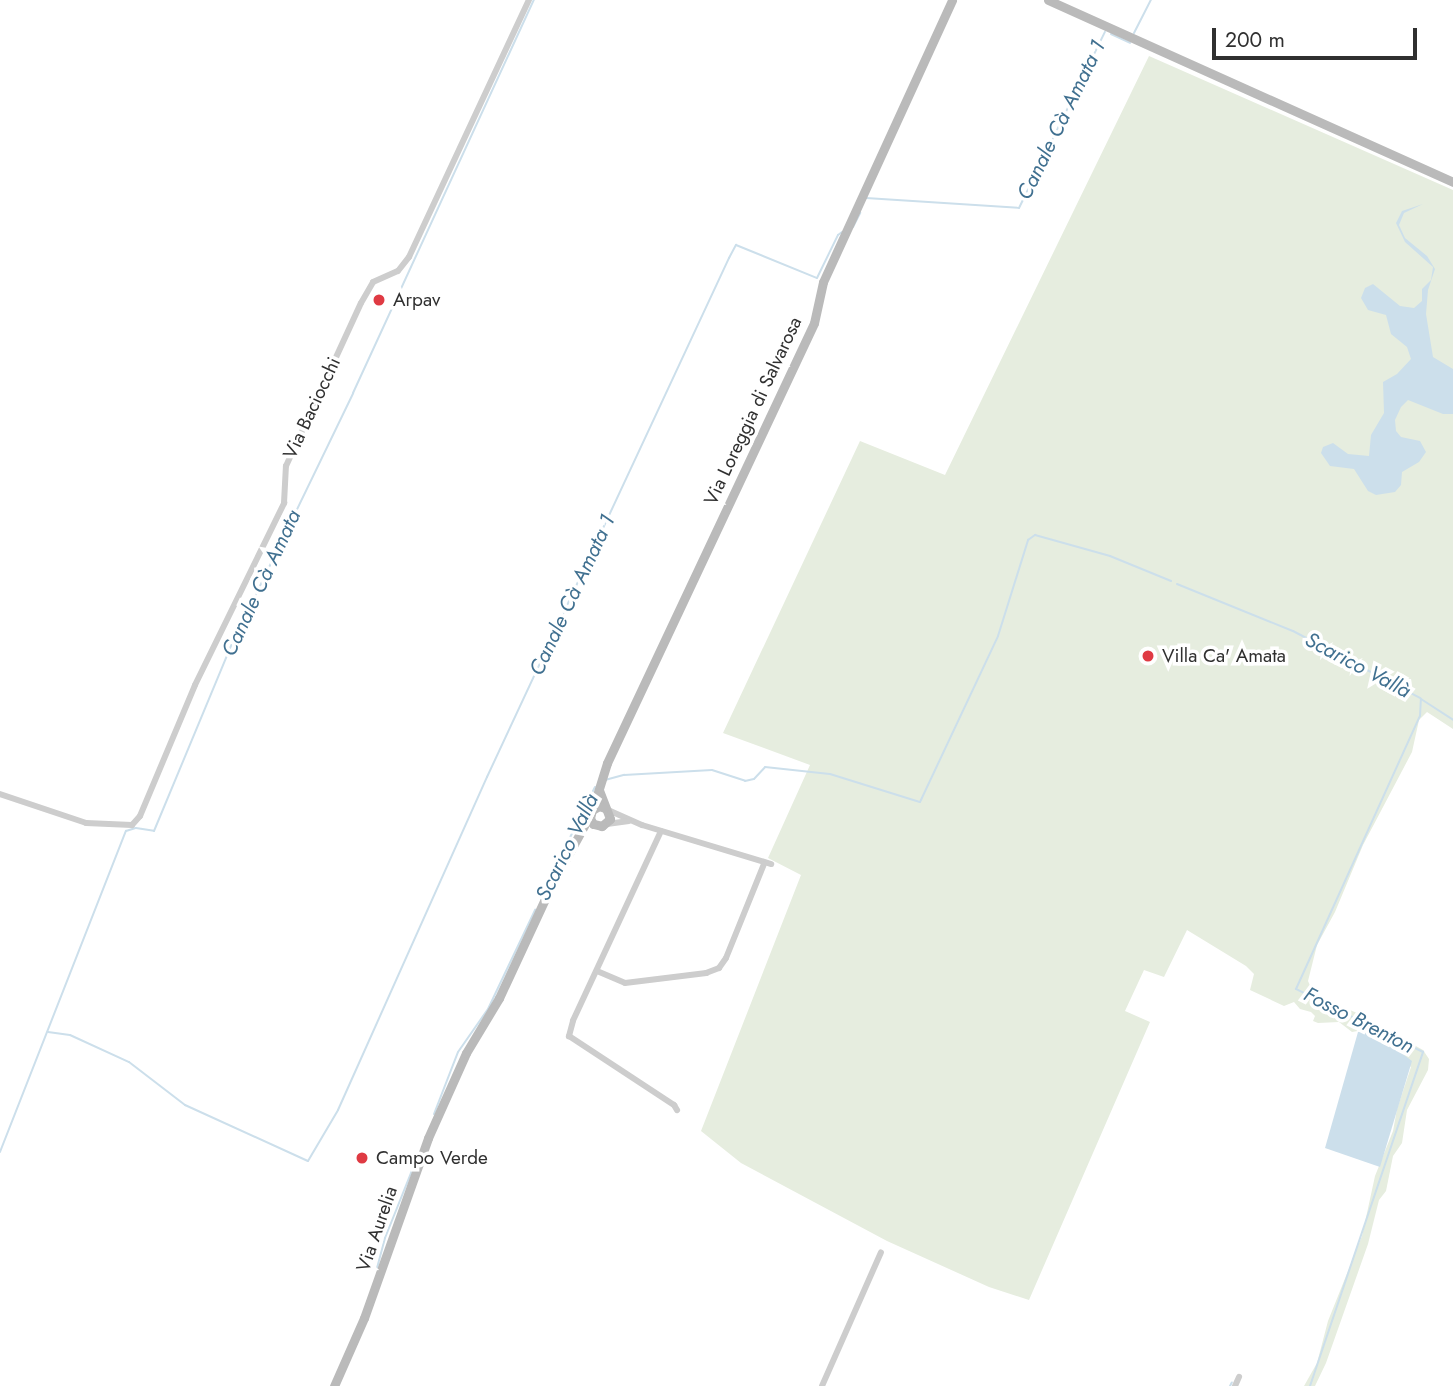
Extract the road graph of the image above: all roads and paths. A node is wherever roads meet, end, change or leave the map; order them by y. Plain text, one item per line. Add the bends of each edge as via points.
1 (529, 0) edge
2 (1048, 0) edge
3 (950, 2) edge
4 (1453, 182) edge
5 (601, 785) junction
6 (0, 794) edge
7 (607, 809) junction
8 (592, 812) junction
9 (631, 821) junction
10 (603, 825) junction
11 (662, 831) junction
12 (576, 842) junction
13 (597, 971) junction
14 (453, 1084) joint
15 (677, 1110) dead end
16 (881, 1252) dead end
17 (1239, 1377) dead end
18 (334, 1386) edge
19 (822, 1386) edge
20 (1235, 1386) edge

1 - 6 street, Via Baciocchi via 409,257 398,271 373,282 361,303 286,466 284,503 195,685 140,816 132,825 86,823
2 - 4 street
3 - 5 street, Via Loreggia di Salvarosa via 823,282 814,323 607,763
5 - 7 street
5 - 8 street, Via Loreggia di Salvarosa
7 - 8 street
7 - 9 street
7 - 10 street via 610,819
8 - 10 street via 593,824
8 - 12 street, Via Loreggia di Salvarosa
9 - 10 street
9 - 11 street
10 - 12 street, Via Loreggia di Salvarosa
11 - 13 street
11 - 13 street via 767,864 726,958 719,968 706,973 625,984
12 - 14 street, Via Loreggia di Salvarosa
13 - 15 street via 570,1037
14 - 18 street, Via Aurelia
16 - 19 street
17 - 20 street

